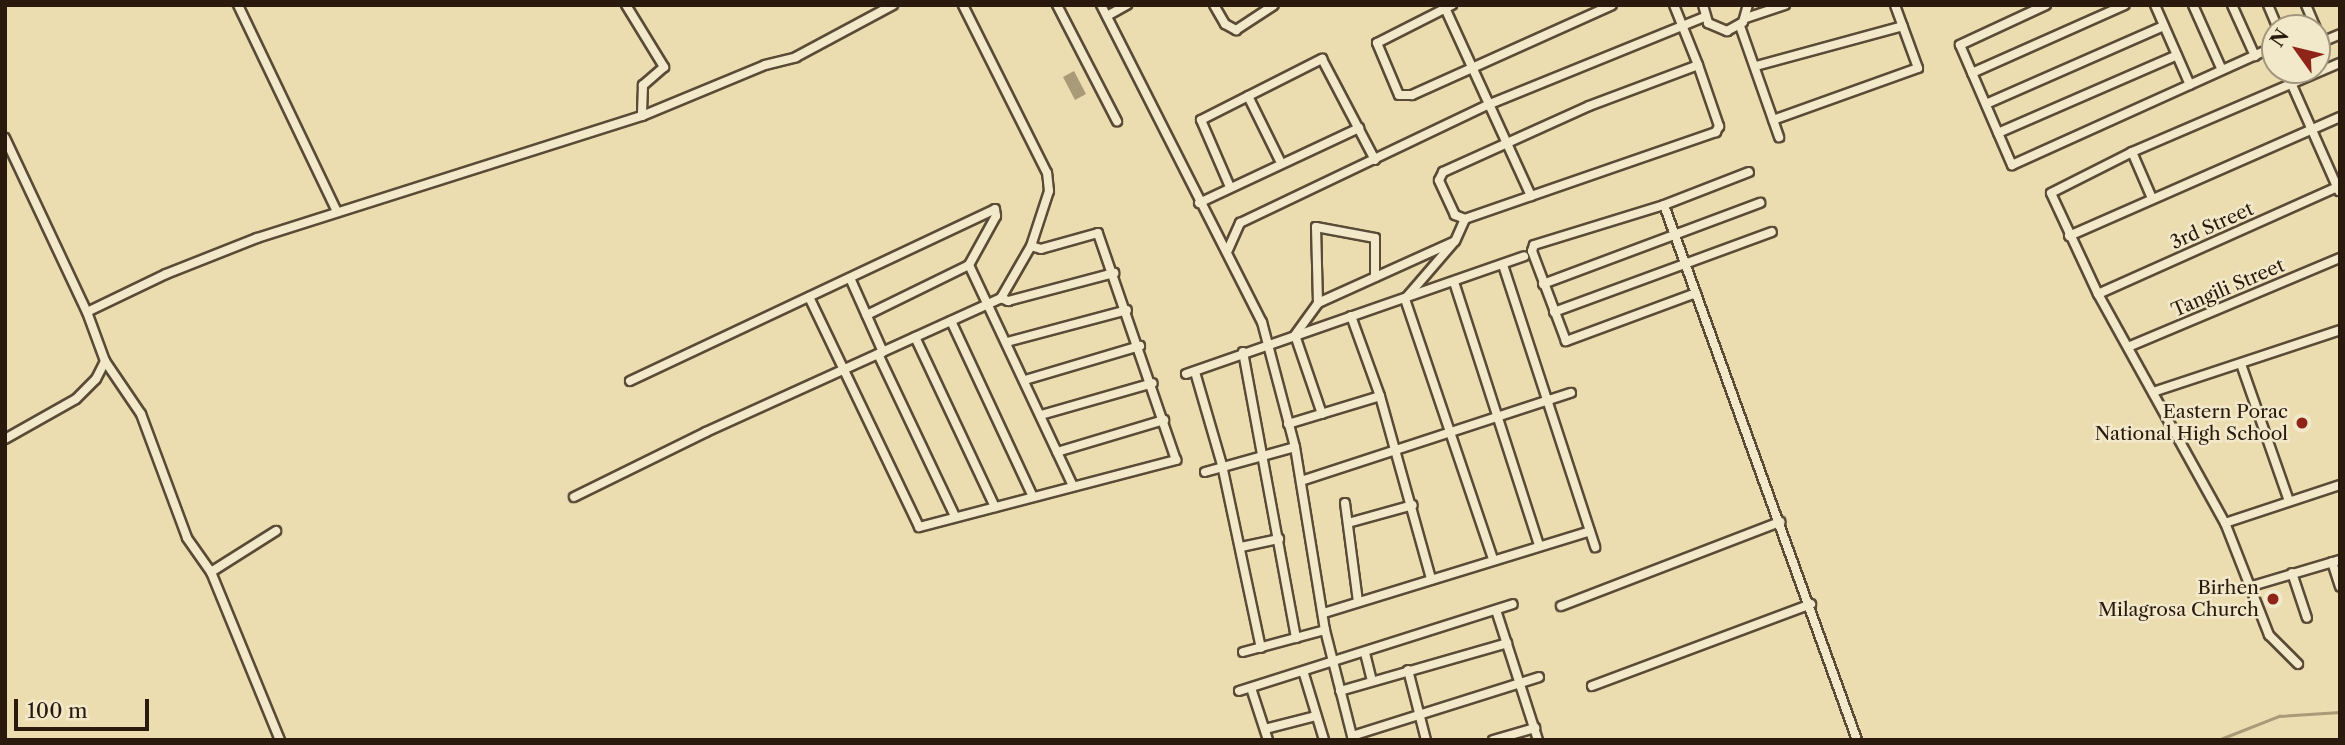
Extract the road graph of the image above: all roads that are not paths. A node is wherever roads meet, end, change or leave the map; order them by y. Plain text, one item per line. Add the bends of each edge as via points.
1 (238, 5) edge
2 (626, 5) edge
3 (893, 5) edge
4 (964, 5) edge
5 (1057, 5) edge
6 (1101, 5) edge
7 (1127, 5) edge
8 (1214, 5) edge
9 (1274, 5) edge
10 (1612, 5) edge
11 (1674, 5) edge
12 (1703, 5) edge
13 (1748, 5) edge
14 (1784, 5) edge
15 (1895, 5) edge
16 (2046, 5) edge
17 (2125, 5) edge
18 (2155, 5) edge
19 (2193, 5) edge
20 (2232, 5) edge
21 (1448, 7) edge
22 (1107, 16) junction
23 (1704, 17) junction
24 (1746, 18) junction
25 (1682, 26) junction
26 (1740, 26) junction
27 (1903, 26) junction
28 (2164, 26) junction
29 (2261, 53) edge
30 (2177, 55) junction
31 (2255, 56) junction
32 (2340, 63) edge
33 (1698, 65) junction
34 (1756, 66) junction
35 (1473, 68) junction
36 (2222, 71) junction
37 (1972, 73) junction
38 (2190, 85) junction
39 (2292, 85) junction
40 (1248, 96) junction
41 (1490, 104) junction
42 (1986, 104) junction
43 (642, 116) junction
44 (2340, 117) edge
45 (1773, 120) junction
46 (1117, 121) dead end
47 (1359, 128) junction
48 (2311, 130) junction
49 (1998, 133) junction
50 (1779, 137) dead end
51 (5, 138) edge
52 (1507, 142) junction
53 (2132, 152) junction
54 (1375, 160) junction
55 (1279, 161) junction
56 (1749, 172) dead end
57 (1230, 187) junction
58 (2339, 188) edge
59 (1531, 196) junction
60 (2151, 196) junction
61 (1199, 203) junction
62 (1760, 203) dead end
63 (1664, 205) junction
64 (337, 212) junction
65 (1465, 219) junction
66 (1772, 232) dead end
67 (1675, 234) junction
68 (2068, 236) junction
69 (1455, 241) junction
70 (1031, 246) junction
71 (1227, 252) junction
72 (1524, 256) dead end
73 (2340, 258) edge
74 (1685, 264) junction
75 (969, 265) junction
76 (1503, 265) junction
77 (1114, 273) junction
78 (1375, 277) junction
79 (850, 278) junction
80 (1454, 282) junction
81 (1544, 284) junction
82 (1696, 293) junction
83 (2098, 293) junction
84 (809, 298) junction
85 (1002, 298) junction
86 (1405, 299) junction
87 (1318, 303) junction
88 (990, 304) junction
89 (1127, 310) junction
90 (87, 312) junction
91 (1554, 312) junction
92 (867, 314) junction
93 (1351, 316) junction
94 (951, 321) junction
95 (2340, 330) edge
96 (1295, 335) junction
97 (915, 337) junction
98 (1007, 342) junction
99 (1267, 342) junction
100 (1140, 346) junction
101 (2127, 347) junction
102 (1243, 352) junction
103 (881, 353) junction
104 (104, 361) junction
105 (2241, 364) junction
106 (843, 369) junction
107 (1025, 380) junction
108 (630, 381) dead end
109 (1153, 383) junction
110 (2153, 391) junction
111 (1571, 393) dead end
112 (1380, 396) junction
113 (1547, 400) junction
114 (1322, 414) junction
115 (1041, 415) junction
116 (1498, 416) junction
117 (1164, 420) junction
118 (1289, 424) junction
119 (1448, 433) junction
120 (5, 439) edge
121 (1295, 447) junction
122 (1396, 449) junction
123 (1057, 452) junction
124 (1265, 454) junction
125 (1222, 465) junction
126 (1205, 472) dead end
127 (1301, 481) junction
128 (2340, 485) edge
129 (1073, 486) junction
130 (574, 497) dead end
131 (1033, 497) junction
132 (2289, 501) junction
133 (1345, 503) dead end
134 (1413, 505) junction
135 (995, 507) junction
136 (955, 516) junction
137 (1780, 522) junction
138 (1348, 523) junction
139 (2224, 523) junction
140 (276, 531) dead end
141 (1591, 531) junction
142 (1279, 539) junction
143 (1539, 545) junction
144 (1241, 547) junction
145 (1595, 547) dead end
146 (1493, 559) junction
147 (2336, 561) edge
148 (211, 572) junction
149 (2292, 573) junction
150 (1432, 579) junction
151 (2252, 586) junction
152 (2340, 587) edge
153 (1358, 602) junction
154 (1513, 604) dead end
155 (1811, 604) junction
156 (1561, 606) dead end
157 (1496, 610) junction
158 (1324, 612) junction
159 (2307, 618) dead end
160 (1325, 630) junction
161 (1296, 638) junction
162 (1507, 643) junction
163 (1261, 648) junction
164 (1243, 652) dead end
165 (1365, 653) junction
166 (2298, 664) dead end
167 (1333, 665) junction
168 (1408, 670) junction
169 (1304, 674) junction
170 (1539, 677) dead end
171 (1372, 681) junction
172 (1521, 684) junction
173 (1592, 686) dead end
174 (1251, 688) junction
175 (1239, 691) dead end
176 (1340, 691) junction
177 (1420, 715) junction
178 (1316, 716) junction
179 (1535, 728) junction
180 (1265, 729) junction
181 (1353, 738) edge
182 (280, 740) edge
183 (1268, 740) edge
184 (1324, 740) edge
185 (1426, 740) edge
186 (1493, 740) edge
187 (1538, 740) edge
188 (1857, 740) edge

1 - 64 street
2 - 43 street via 664,67 643,85
3 - 43 street via 796,57 765,65
4 - 70 street via 1047,173 1049,191
5 - 46 street
6 - 22 street
7 - 22 street
8 - 9 street via 1225,24 1236,30
10 - 35 street
11 - 25 street
12 - 23 street
13 - 24 street
14 - 24 street
15 - 27 street
16 - 37 street via 1960,45
17 - 37 street
18 - 28 street
19 - 36 street
20 - 31 street
21 - 35 street
21 - 35 street via 1377,43 1397,91 1406,97
22 - 61 street
23 - 25 street
23 - 26 street via 1720,30
24 - 26 street
25 - 33 street
25 - 41 street
26 - 34 street
27 - 34 street
27 - 45 street via 1918,68
28 - 30 street
28 - 42 street
29 - 31 street
30 - 38 street
30 - 49 street
31 - 36 street
32 - 39 street
33 - 52 street
33 - 59 street via 1719,126 1716,132
34 - 45 street
35 - 41 street
36 - 38 street
37 - 42 street
38 - 49 street via 2012,165
39 - 48 street
39 - 53 street
40 - 47 street via 1322,59
40 - 55 street
40 - 57 street via 1201,120
41 - 52 street
41 - 54 street
42 - 49 street
43 - 64 street
44 - 48 street
45 - 50 street
47 - 54 street
47 - 55 street
48 - 58 street
48 - 60 street
51 - 90 street
52 - 59 street
52 - 65 street via 1440,174 1438,180 1455,215
53 - 60 street
53 - 68 street via 2055,187 2051,199
54 - 71 street via 1240,223
55 - 57 street
56 - 63 street
57 - 61 street
58 - 83 street, 3rd Street
59 - 65 street
60 - 68 street
61 - 71 street
62 - 67 street
63 - 67 street
63 - 81 street via 1534,245
64 - 90 street via 214,254
65 - 69 street
66 - 74 street
67 - 74 street
67 - 81 street
68 - 83 street
69 - 78 street
69 - 86 street
70 - 77 street via 1041,249 1098,233
70 - 85 street
71 - 99 street via 1256,307
72 - 76 street
73 - 101 street, Tangili Street
74 - 82 street
74 - 91 street
75 - 79 street via 996,216 995,209
75 - 88 street
75 - 92 street
76 - 80 street
76 - 113 street
77 - 85 street via 1008,301
77 - 89 street
78 - 87 street
78 - 87 street via 1375,238 1316,227
79 - 84 street
79 - 92 street
80 - 86 street
80 - 116 street
81 - 91 street
82 - 91 street via 1572,341 1563,336
82 - 137 street
83 - 101 street
84 - 106 street
84 - 108 street
85 - 88 street
86 - 93 street
86 - 119 street
87 - 96 street
88 - 94 street
88 - 98 street
89 - 98 street
89 - 100 street
90 - 104 street
92 - 103 street
93 - 96 street
93 - 112 street
94 - 97 street
94 - 131 street
95 - 105 street
96 - 99 street
96 - 114 street
97 - 103 street
97 - 135 street
98 - 107 street
99 - 102 street
99 - 118 street
100 - 107 street
100 - 109 street
101 - 110 street
102 - 124 street
102 - 125 street via 1191,373
103 - 106 street
103 - 136 street
104 - 120 street via 96,379 76,400
104 - 148 street via 141,414 187,538
105 - 110 street
105 - 132 street
106 - 130 street
106 - 136 street via 919,527
107 - 115 street
109 - 115 street
109 - 117 street
110 - 139 street
111 - 113 street
112 - 114 street
112 - 122 street
113 - 116 street
113 - 141 street
114 - 118 street
115 - 123 street
116 - 119 street
116 - 143 street
117 - 123 street
117 - 129 street via 1177,460
118 - 121 street
119 - 122 street
119 - 146 street
121 - 124 street
121 - 127 street
122 - 127 street
122 - 134 street
123 - 129 street
124 - 125 street
124 - 142 street
125 - 126 street
125 - 144 street
127 - 158 street
128 - 132 street
129 - 131 street
131 - 135 street
132 - 139 street
133 - 138 street
134 - 138 street
134 - 150 street
135 - 136 street
137 - 155 street
137 - 156 street
138 - 153 street
139 - 151 street
140 - 148 street
141 - 143 street
141 - 145 street
142 - 144 street
142 - 161 street
143 - 146 street
144 - 163 street
146 - 150 street
147 - 149 street
147 - 152 street
148 - 182 street
149 - 151 street
149 - 159 street
150 - 153 street
151 - 166 street via 2269,635
153 - 158 street
154 - 157 street
155 - 173 street
155 - 188 street
157 - 162 street
157 - 165 street
158 - 160 street
160 - 161 street
160 - 167 street
161 - 163 street
162 - 168 street
162 - 172 street
163 - 164 street
165 - 167 street
165 - 171 street
167 - 169 street
167 - 176 street
168 - 171 street
168 - 177 street
169 - 174 street
169 - 178 street
170 - 172 street
171 - 176 street
172 - 177 street
172 - 179 street
174 - 175 street
174 - 180 street
176 - 181 street
177 - 181 street
177 - 185 street
178 - 180 street
178 - 184 street
179 - 186 street
179 - 187 street
180 - 183 street

